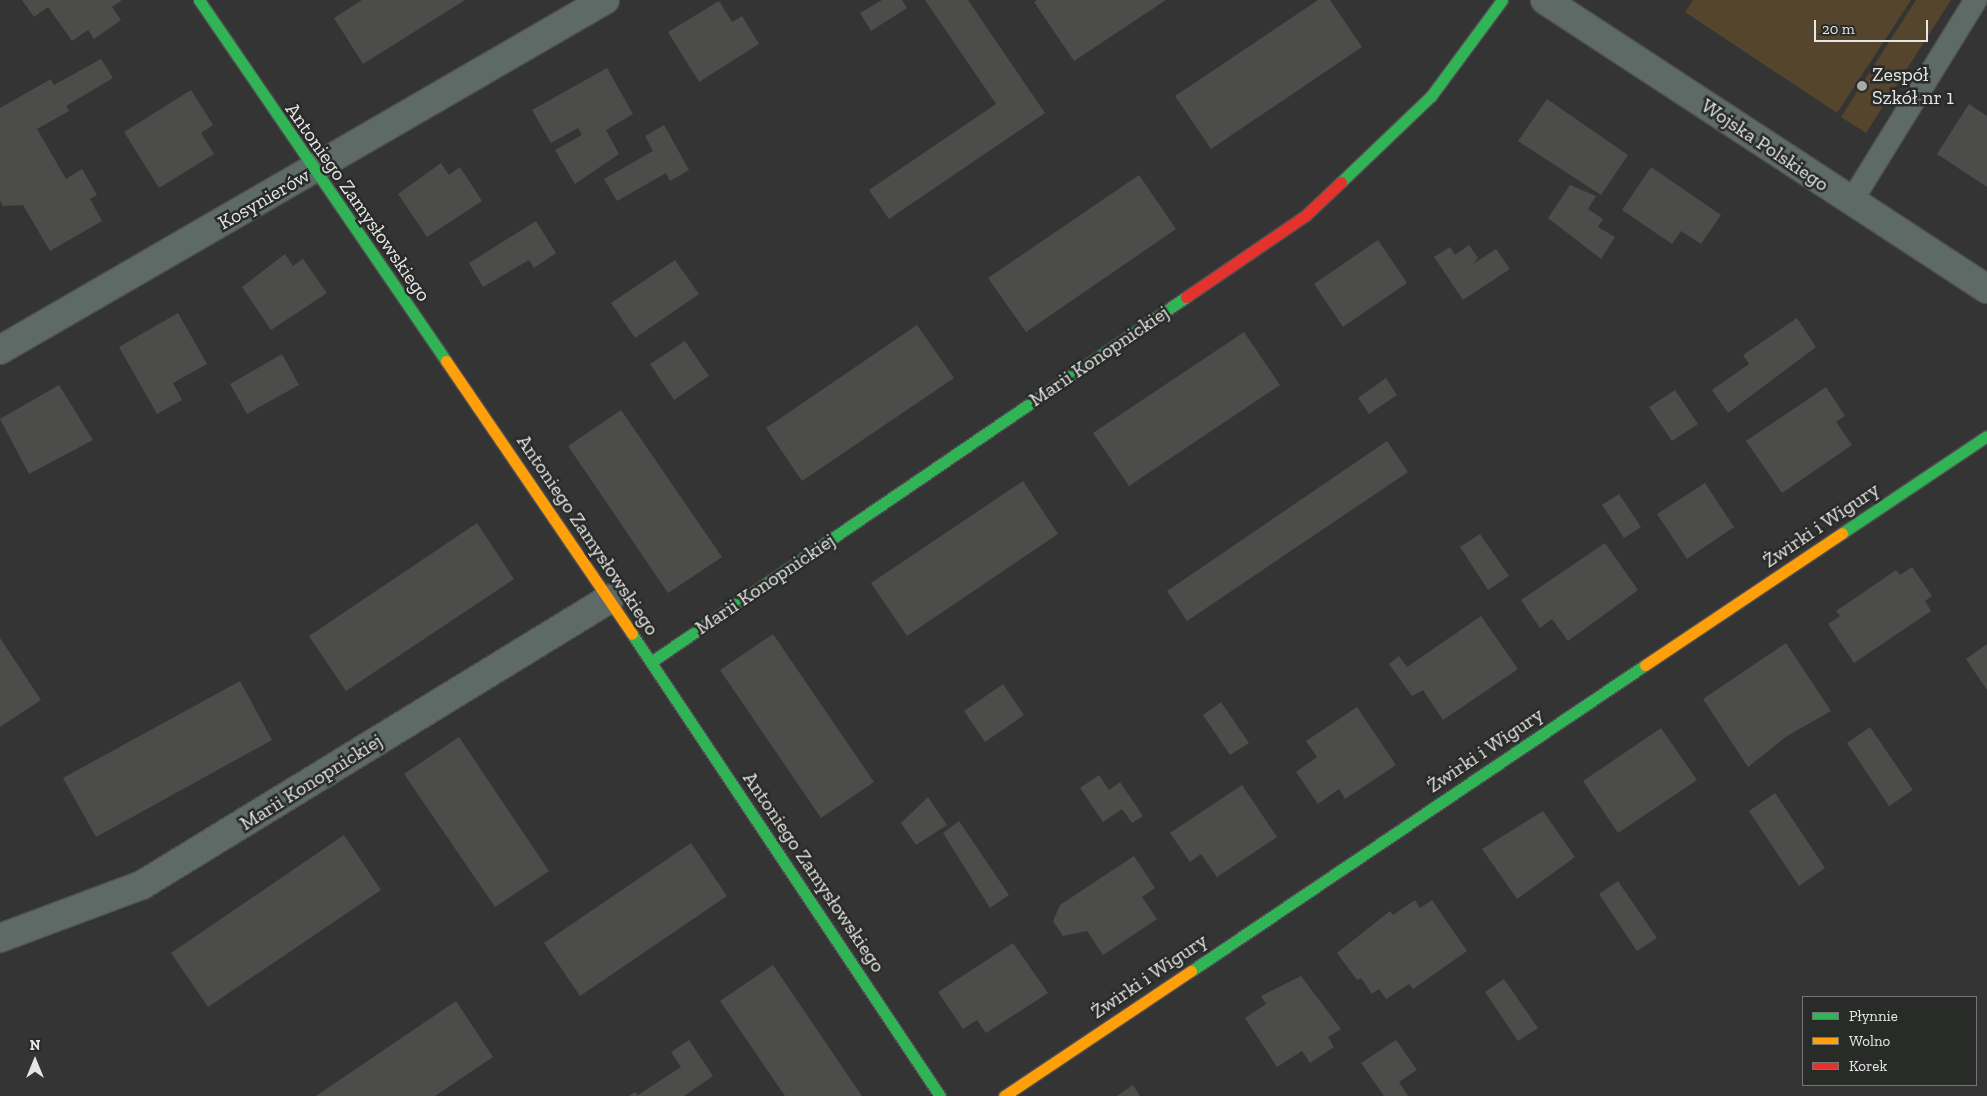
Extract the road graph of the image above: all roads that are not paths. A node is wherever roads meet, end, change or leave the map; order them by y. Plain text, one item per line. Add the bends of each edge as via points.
1 (199, 0) edge
2 (605, 0) edge
3 (1502, 0) edge
4 (1545, 0) edge
5 (1976, 0) edge
6 (314, 171) junction
7 (1851, 202) junction
8 (1987, 289) edge
9 (0, 350) edge
10 (1987, 436) edge
11 (609, 599) junction
12 (651, 662) junction
13 (0, 938) edge
14 (940, 1096) edge
15 (1004, 1096) edge

1 - 6 street, Antoniego Zamysłowskiego
2 - 6 street, Kosynierów
3 - 12 street, Marii Konopnickiej via 1431,96 1306,215
4 - 7 street, Wojska Polskiego
5 - 7 lane
6 - 9 street, Kosynierów
6 - 11 street, Antoniego Zamysłowskiego
7 - 8 street, Wojska Polskiego
10 - 15 street, Żwirki i Wigury
11 - 12 street, Antoniego Zamysłowskiego
11 - 13 street, Marii Konopnickiej via 142,885
12 - 14 street, Antoniego Zamysłowskiego

